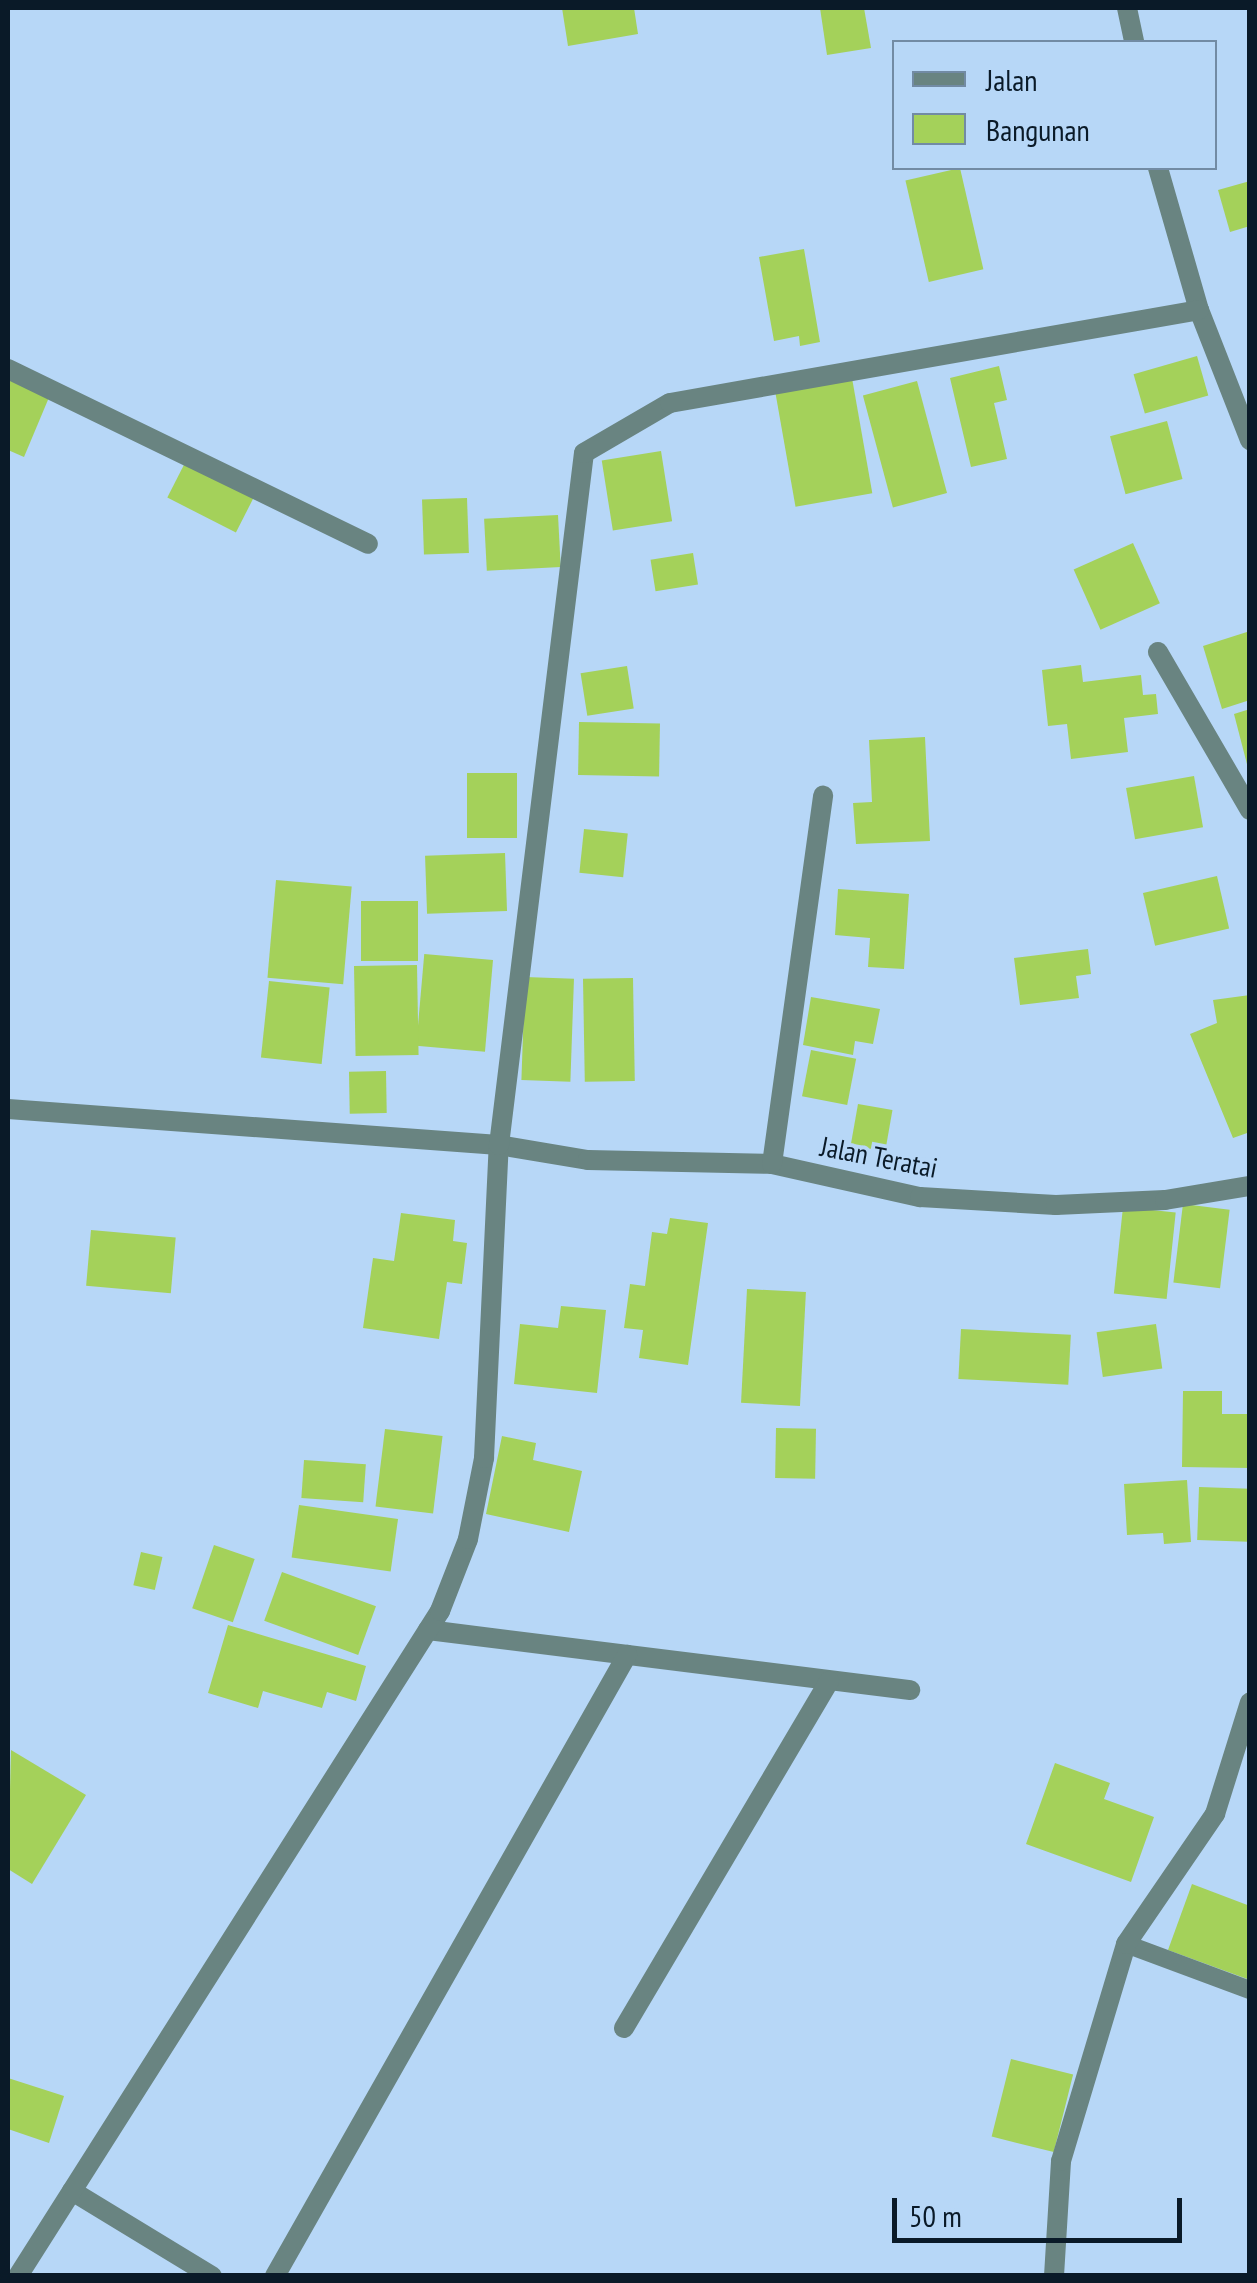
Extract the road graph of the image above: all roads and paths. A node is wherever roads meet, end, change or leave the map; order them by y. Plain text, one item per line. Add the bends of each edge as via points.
1 (1127, 8) edge
2 (1134, 40) edge
3 (1159, 170) edge
4 (1200, 310) junction
5 (8, 369) edge
6 (1250, 440) edge
7 (368, 544) dead end
8 (1158, 652) dead end
9 (823, 796) dead end
10 (1250, 810) edge
11 (8, 1109) edge
12 (499, 1146) junction
13 (772, 1164) junction
14 (1250, 1186) edge
15 (428, 1630) junction
16 (627, 1656) junction
17 (829, 1680) junction
18 (910, 1690) dead end
19 (1250, 1702) edge
20 (1126, 1944) junction
21 (1250, 1990) edge
22 (624, 2028) dead end
23 (72, 2190) junction
24 (18, 2276) edge
25 (212, 2276) edge
26 (275, 2276) edge
27 (1054, 2276) edge

1 - 2 street
3 - 4 street
4 - 6 street
4 - 12 street via 670,403 584,453
5 - 7 street
8 - 10 street
9 - 13 street
11 - 12 street, Jalan Teratai
12 - 13 street, Jalan Teratai via 588,1160
12 - 15 street via 484,1458 468,1539
13 - 14 street, Jalan Teratai via 920,1197 1056,1205 1165,1200
15 - 16 street
15 - 23 street
16 - 17 street
16 - 26 street
17 - 18 street
17 - 22 street
19 - 20 street via 1215,1814
20 - 21 lane
20 - 27 street via 1062,2160
23 - 24 street
23 - 25 street

